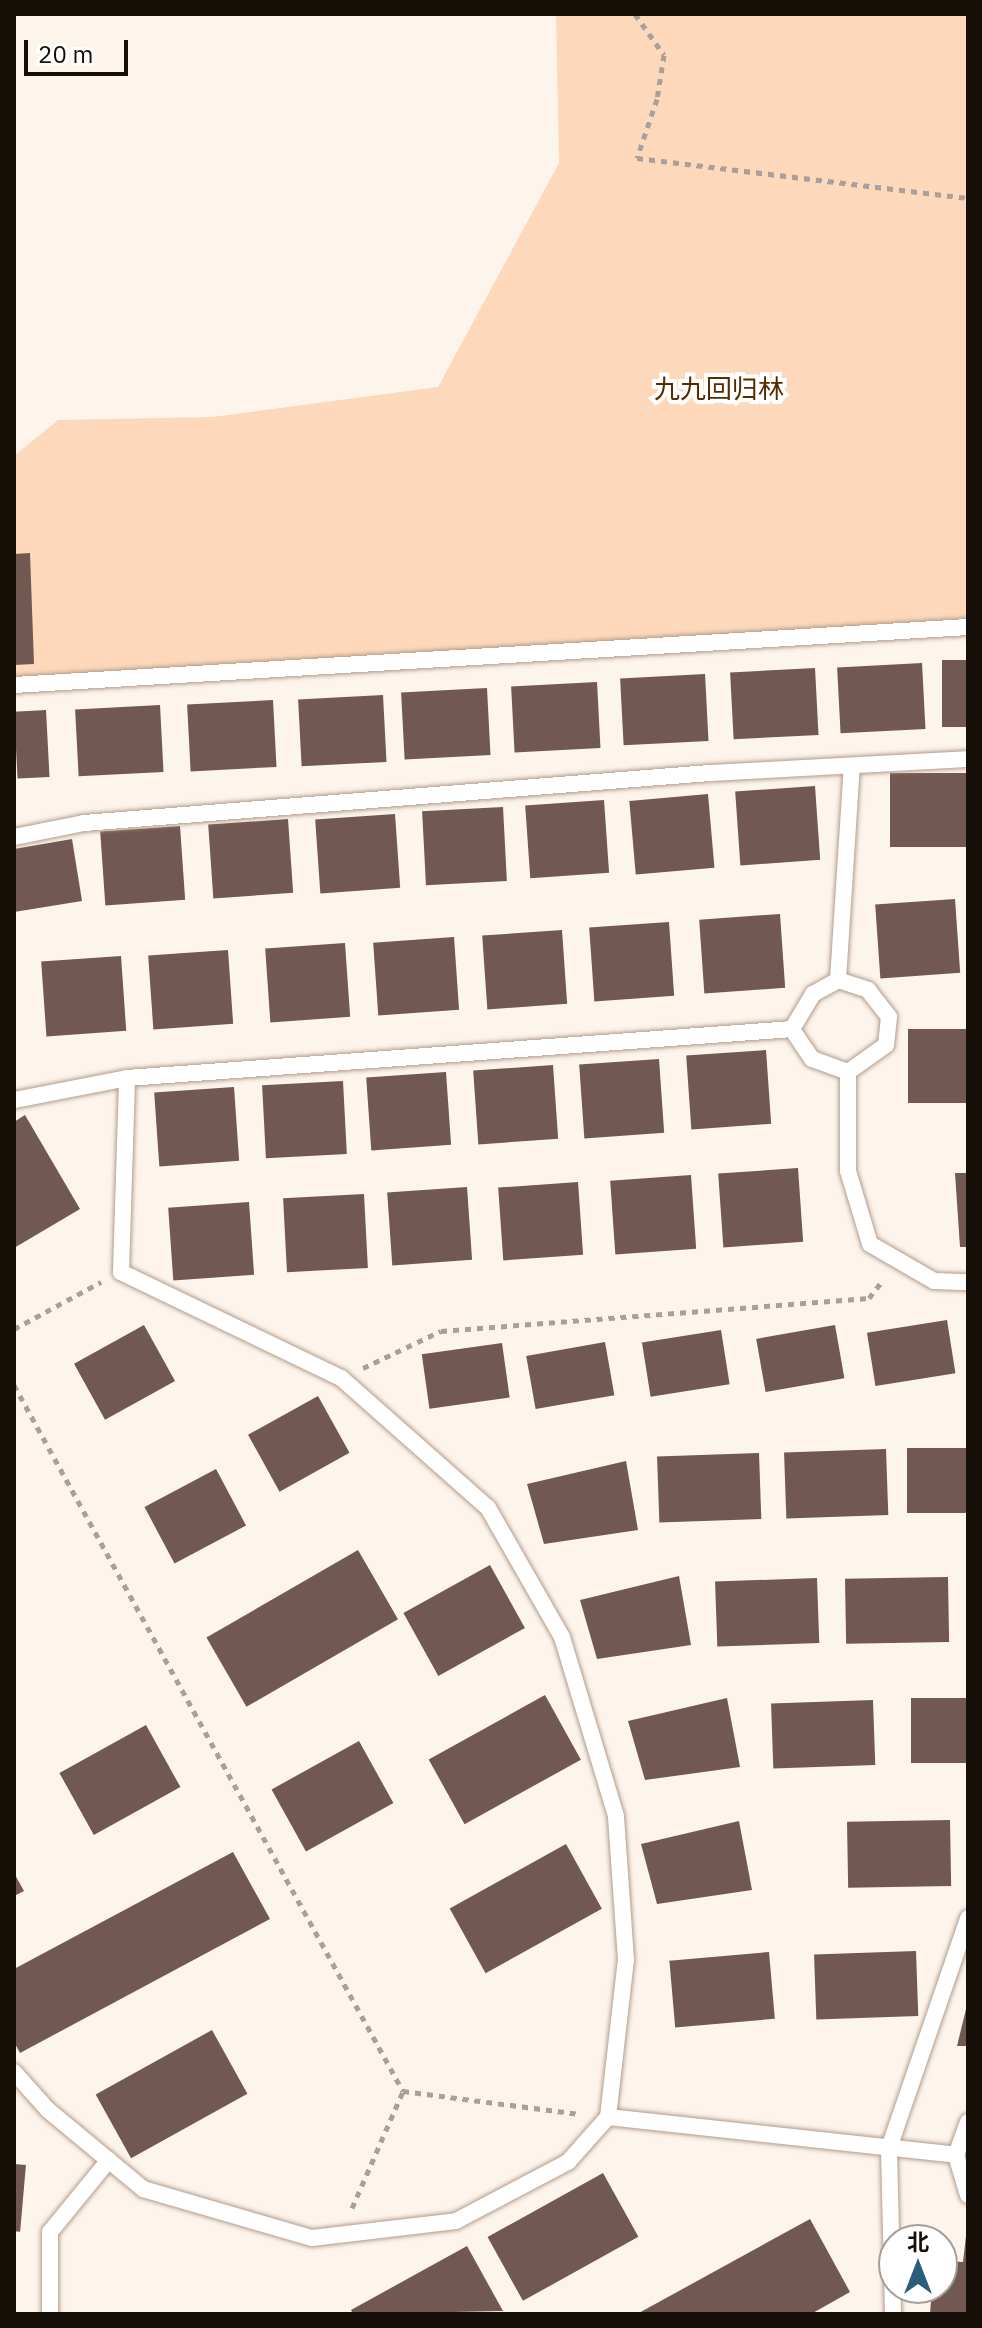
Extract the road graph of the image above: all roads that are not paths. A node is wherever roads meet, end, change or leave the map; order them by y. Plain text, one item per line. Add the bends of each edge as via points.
1 (968, 627) edge
2 (14, 685) edge
3 (968, 759) edge
4 (852, 766) junction
5 (14, 837) edge
6 (838, 980) junction
7 (792, 1029) junction
8 (848, 1072) junction
9 (127, 1078) junction
10 (14, 1100) edge
11 (968, 1282) edge
12 (968, 1918) edge
13 (14, 2072) edge
14 (608, 2117) junction
15 (968, 2122) edge
16 (889, 2148) junction
17 (956, 2155) junction
18 (109, 2160) junction
19 (968, 2195) edge
20 (50, 2314) edge
21 (893, 2314) edge

1 - 2 lane
3 - 4 lane
4 - 5 lane via 84,823
4 - 6 lane
6 - 7 lane via 813,994
6 - 8 lane via 868,990 889,1017 886,1045
7 - 8 lane via 812,1059
7 - 9 lane
8 - 11 lane via 848,1171 870,1244 934,1281
9 - 10 lane
9 - 14 lane via 121,1272 341,1378 488,1508 562,1637 616,1816 626,1960
12 - 16 lane
13 - 18 lane via 48,2110
14 - 16 lane
14 - 18 lane via 568,2162 456,2221 312,2238 143,2189
15 - 17 lane
16 - 17 lane
16 - 21 lane
17 - 19 lane
18 - 20 lane via 50,2232

